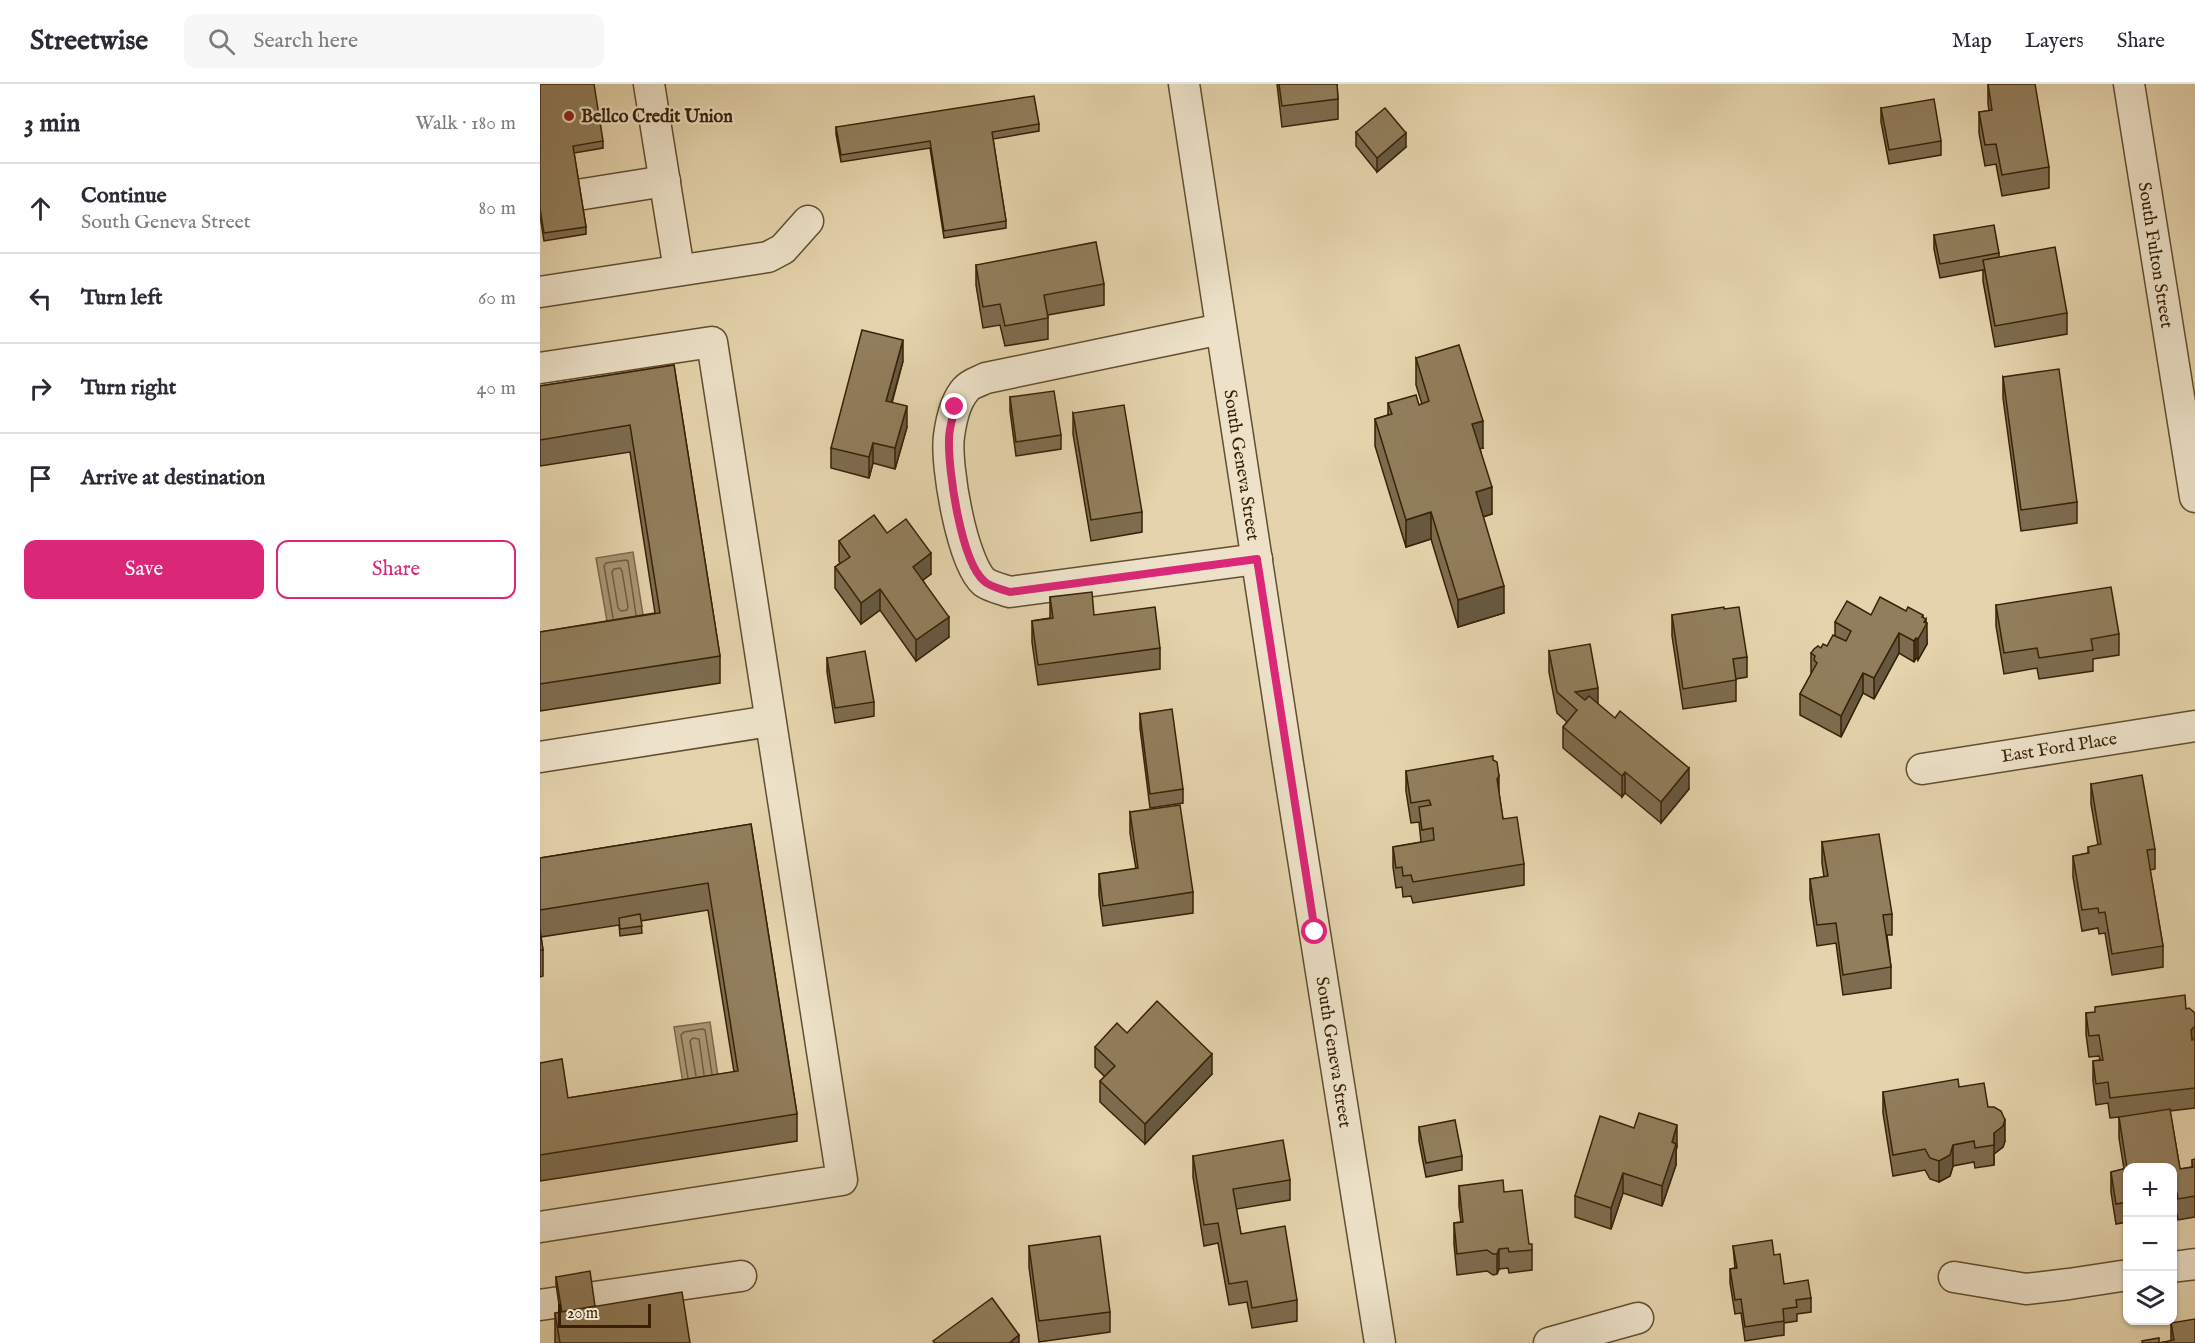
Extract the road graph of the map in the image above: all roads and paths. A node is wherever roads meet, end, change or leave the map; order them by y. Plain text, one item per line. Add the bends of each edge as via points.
1 (649, 84) edge
2 (1184, 84) edge
3 (2129, 84) edge
4 (665, 181) junction
5 (540, 201) edge
6 (808, 221) dead end
7 (679, 270) junction
8 (540, 292) edge
9 (1221, 329) junction
10 (540, 368) edge
11 (2195, 497) edge
12 (1257, 559) junction
13 (770, 721) junction
14 (2195, 726) edge
15 (540, 757) edge
16 (1922, 769) dead end
17 (540, 1227) edge
18 (2195, 1264) edge
19 (2177, 1267) edge
20 (741, 1276) dead end
21 (1954, 1276) dead end
22 (2123, 1276) edge
23 (540, 1305) edge
24 (1638, 1318) dead end
25 (1380, 1343) edge
26 (1549, 1343) edge

1 - 4 street
2 - 9 street, South Geneva Street
3 - 11 street, South Fulton Street
4 - 5 street
4 - 7 street
6 - 7 street via 783,249 768,257
7 - 8 street
9 - 12 street, South Geneva Street
9 - 12 street via 986,378 966,387 955,407 949,438 952,486 964,543 974,566 983,581 1010,592
10 - 13 street via 712,342
12 - 25 street, South Geneva Street
13 - 15 street
13 - 17 street via 842,1180
14 - 16 street, East Ford Place
18 - 19 street
20 - 23 street
21 - 22 street via 2026,1289
24 - 26 street

